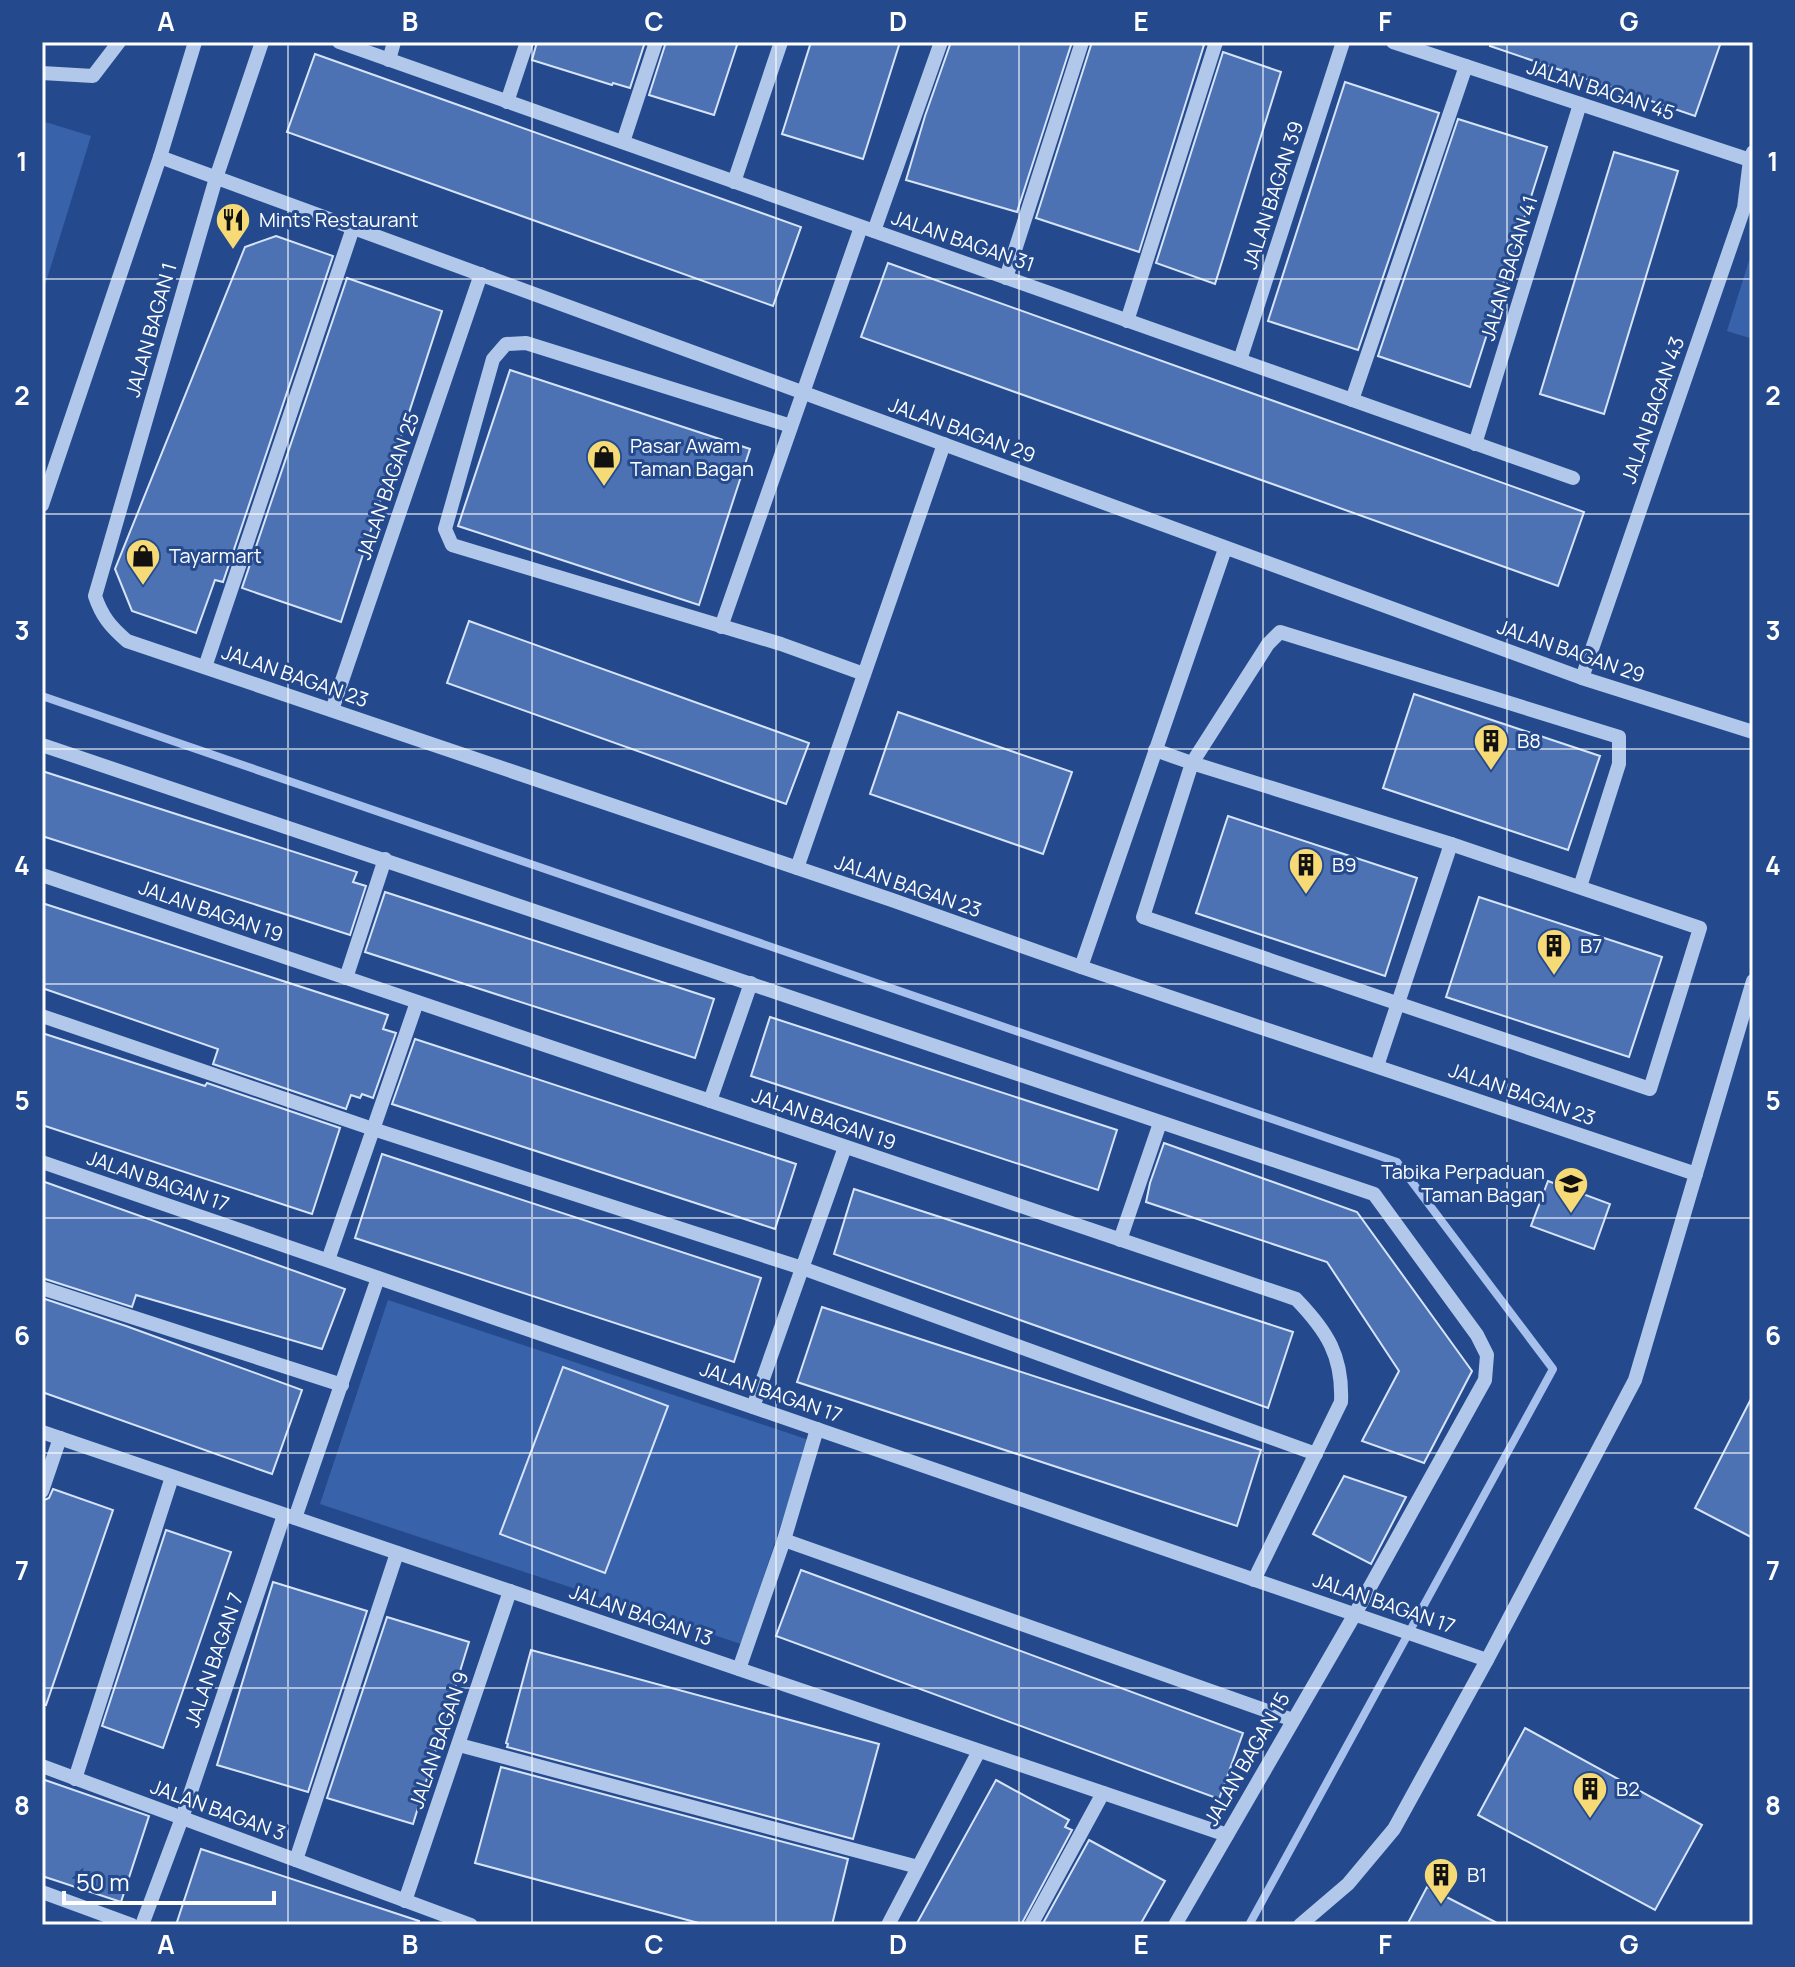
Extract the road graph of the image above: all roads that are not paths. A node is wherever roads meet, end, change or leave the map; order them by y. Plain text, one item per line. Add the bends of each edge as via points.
1 (119, 42) edge
2 (195, 42) edge
3 (262, 42) edge
4 (339, 42) edge
5 (394, 42) edge
6 (527, 42) edge
7 (656, 42) edge
8 (781, 42) edge
9 (941, 42) edge
10 (1082, 42) edge
11 (1216, 42) edge
12 (1343, 42) edge
13 (1393, 42) edge
14 (389, 60) junction
15 (1466, 66) junction
16 (42, 73) edge
17 (507, 102) junction
18 (1580, 104) junction
19 (623, 142) junction
20 (1752, 156) edge
21 (160, 157) junction
22 (216, 178) junction
23 (734, 182) junction
24 (353, 228) junction
25 (868, 229) junction
26 (481, 274) junction
27 (1006, 278) junction
28 (1127, 321) junction
29 (1240, 360) junction
30 (803, 392) junction
31 (1352, 400) junction
32 (791, 426) junction
33 (944, 444) junction
34 (1475, 444) junction
35 (1573, 478) dead end
36 (42, 505) edge
37 (1225, 549) junction
38 (111, 627) joint
39 (721, 627) junction
40 (205, 667) junction
41 (864, 674) junction
42 (1582, 678) junction
43 (332, 710) junction
44 (1753, 732) edge
45 (42, 745) edge
46 (1155, 750) junction
47 (1192, 763) junction
48 (1451, 844) junction
49 (385, 859) junction
50 (797, 868) junction
51 (42, 875) edge
52 (1580, 887) junction
53 (1081, 967) junction
54 (346, 978) junction
55 (1753, 981) edge
56 (751, 983) junction
57 (417, 1002) junction
58 (1397, 1003) junction
59 (42, 1016) edge
60 (1377, 1066) junction
61 (710, 1101) junction
62 (1160, 1123) junction
63 (373, 1129) junction
64 (845, 1147) junction
65 (42, 1162) edge
66 (1696, 1174) junction
67 (1120, 1240) junction
68 (328, 1260) junction
69 (802, 1268) junction
70 (378, 1278) junction
71 (42, 1288) edge
72 (342, 1385) junction
73 (753, 1407) junction
74 (817, 1429) junction
75 (42, 1432) edge
76 (60, 1438) junction
77 (1316, 1454) junction
78 (172, 1477) junction
79 (42, 1491) edge
80 (290, 1516) junction
81 (784, 1540) junction
82 (397, 1553) junction
83 (1254, 1580) junction
84 (510, 1591) junction
85 (1355, 1614) junction
86 (1487, 1660) junction
87 (739, 1669) junction
88 (1293, 1720) junction
89 (459, 1745) junction
90 (979, 1751) junction
91 (42, 1766) edge
92 (75, 1779) junction
93 (1103, 1793) junction
94 (182, 1818) junction
95 (1227, 1835) junction
96 (296, 1860) junction
97 (918, 1867) junction
98 (42, 1892) edge
99 (405, 1901) junction
100 (132, 1925) edge
101 (142, 1925) edge
102 (471, 1925) edge
103 (888, 1925) edge
104 (1031, 1925) edge
105 (1175, 1925) edge
106 (1300, 1925) edge

1 - 16 street via 93,76
2 - 21 street
3 - 22 street, JALAN BAGAN 1
4 - 14 street, JALAN BAGAN 31
5 - 14 street
6 - 17 street
7 - 19 street
8 - 23 street
9 - 25 street
10 - 27 street
11 - 28 street
12 - 29 street, JALAN BAGAN 39
13 - 15 street, JALAN BAGAN 45
14 - 17 street, JALAN BAGAN 31
15 - 18 street, JALAN BAGAN 45
15 - 31 street
17 - 19 street, JALAN BAGAN 31
18 - 20 street, JALAN BAGAN 45
18 - 34 street, JALAN BAGAN 41
19 - 23 street, JALAN BAGAN 31
20 - 42 street, JALAN BAGAN 43 via 1744,208
21 - 22 street, JALAN BAGAN 29
21 - 36 street
22 - 24 street, JALAN BAGAN 29
22 - 38 street, JALAN BAGAN 1 via 95,596
23 - 25 street, JALAN BAGAN 31
24 - 26 street, JALAN BAGAN 29
24 - 40 street
25 - 27 street, JALAN BAGAN 31
25 - 30 street
26 - 30 street, JALAN BAGAN 29
26 - 43 street, JALAN BAGAN 25
27 - 28 street, JALAN BAGAN 31
28 - 29 street, JALAN BAGAN 31
29 - 31 street, JALAN BAGAN 31
30 - 32 street
30 - 33 street, JALAN BAGAN 29
31 - 34 street, JALAN BAGAN 31
32 - 39 street
32 - 39 street via 526,343 506,344 493,359 445,529 452,545
33 - 37 street, JALAN BAGAN 29
33 - 41 street
34 - 35 street, JALAN BAGAN 31
37 - 42 street, JALAN BAGAN 29
37 - 46 street
38 - 40 street, JALAN BAGAN 23 via 127,641
39 - 41 street
40 - 43 street, JALAN BAGAN 23
41 - 50 street
42 - 44 street, JALAN BAGAN 29
43 - 50 street, JALAN BAGAN 23
45 - 49 street, JALAN BAGAN 15
46 - 47 street
46 - 53 street
47 - 48 street
47 - 52 street via 1280,632 1619,737 1619,764
47 - 58 street via 1143,917
48 - 52 street
48 - 58 street
49 - 54 street
49 - 56 street, JALAN BAGAN 15
50 - 53 street, JALAN BAGAN 23
51 - 54 street, JALAN BAGAN 19
52 - 58 street via 1700,928 1650,1089
53 - 60 street, JALAN BAGAN 23
54 - 57 street, JALAN BAGAN 19
55 - 66 street
56 - 61 street
56 - 62 street, JALAN BAGAN 15
57 - 61 street, JALAN BAGAN 19
57 - 63 street
58 - 60 street
59 - 63 street
60 - 66 street, JALAN BAGAN 23
61 - 64 street, JALAN BAGAN 19
62 - 67 street
62 - 85 street, JALAN BAGAN 15 via 1374,1194 1487,1355 1485,1380
63 - 68 street
63 - 69 street
64 - 67 street, JALAN BAGAN 19
64 - 69 street
65 - 68 street, JALAN BAGAN 17
66 - 86 street via 1635,1380
67 - 77 street, JALAN BAGAN 19 via 1296,1299 1313,1317 1328,1337 1342,1380 1341,1402
68 - 70 street, JALAN BAGAN 17
69 - 73 street
69 - 77 street
70 - 72 street, JALAN BAGAN 7
70 - 73 street, JALAN BAGAN 17
71 - 72 street
72 - 80 street, JALAN BAGAN 7
73 - 74 street, JALAN BAGAN 17
74 - 81 street
74 - 83 street, JALAN BAGAN 17
75 - 76 street, JALAN BAGAN 13
76 - 78 street, JALAN BAGAN 13
76 - 79 street
77 - 83 street, JALAN BAGAN 19
78 - 80 street, JALAN BAGAN 13
78 - 92 street
80 - 82 street, JALAN BAGAN 13
80 - 94 street, JALAN BAGAN 7
81 - 87 street
81 - 88 street
82 - 84 street, JALAN BAGAN 13
82 - 96 street
83 - 85 street, JALAN BAGAN 17
84 - 87 street, JALAN BAGAN 13
84 - 89 street, JALAN BAGAN 9
85 - 86 street, JALAN BAGAN 17
85 - 88 street, JALAN BAGAN 15
86 - 106 street via 1394,1829 1348,1884
87 - 90 street, JALAN BAGAN 13
88 - 95 street, JALAN BAGAN 15
89 - 97 street
89 - 99 street, JALAN BAGAN 9
90 - 93 street, JALAN BAGAN 13
90 - 97 street
91 - 92 street, JALAN BAGAN 3
92 - 94 street, JALAN BAGAN 3
93 - 95 street, JALAN BAGAN 13
93 - 104 street
94 - 96 street, JALAN BAGAN 3
94 - 101 street, JALAN BAGAN 7
95 - 105 street, JALAN BAGAN 15
96 - 99 street, JALAN BAGAN 3
97 - 103 street
98 - 100 street
99 - 102 street, JALAN BAGAN 3

